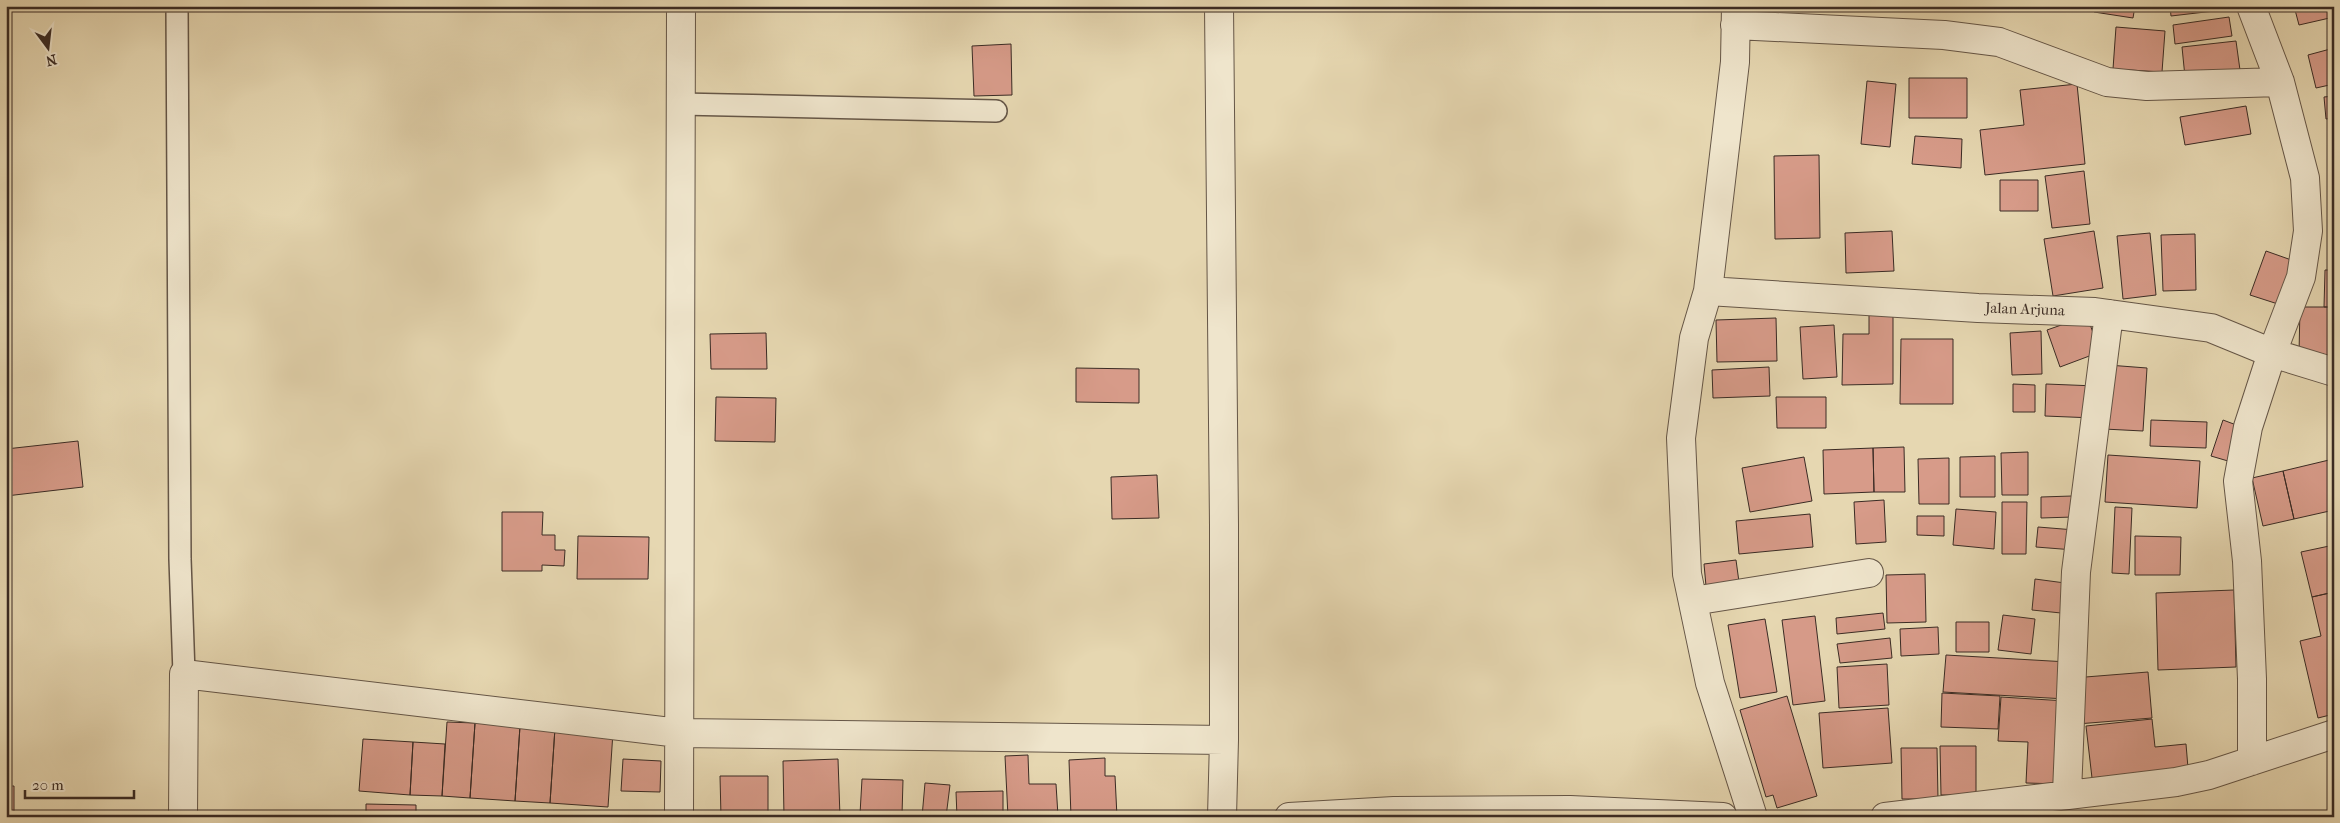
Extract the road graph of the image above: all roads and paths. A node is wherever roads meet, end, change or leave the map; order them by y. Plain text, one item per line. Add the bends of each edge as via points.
1 (177, 6) edge
2 (681, 6) edge
3 (1219, 6) edge
4 (2251, 6) edge
5 (1736, 16) edge
6 (2280, 82) junction
7 (680, 104) junction
8 (996, 111) dead end
9 (1708, 291) junction
10 (2109, 314) junction
11 (2272, 353) junction
12 (2334, 372) edge
13 (1869, 573) dead end
14 (1692, 601) junction
15 (184, 674) junction
16 (679, 733) junction
17 (2334, 734) edge
18 (1224, 740) junction
19 (2252, 761) junction
20 (2067, 793) junction
21 (183, 817) edge
22 (679, 817) edge
23 (1222, 817) edge
24 (1290, 817) edge
25 (1723, 817) edge
26 (1753, 817) edge
27 (1885, 817) edge

1 - 15 lane via 180,539
2 - 7 street
3 - 18 street
4 - 6 street
5 - 6 street via 1999,42 2107,82 2139,85
5 - 9 street via 1735,62
6 - 11 street via 2305,178 2308,231 2301,276
7 - 8 lane
7 - 16 street
9 - 10 street, Jalan Arjuna
9 - 14 street via 1694,338 1681,438 1687,574
10 - 11 street, Jalan Arjuna via 2211,328
10 - 20 street via 2076,572
11 - 12 street, Jalan Arjuna
11 - 19 street via 2248,427 2238,481 2247,570
13 - 14 street
14 - 26 street via 1710,683
15 - 16 street
15 - 21 street
16 - 18 street
16 - 22 street
17 - 19 street
18 - 23 street
19 - 20 street via 2176,782
20 - 27 street
24 - 25 street via 1394,811 1570,810

